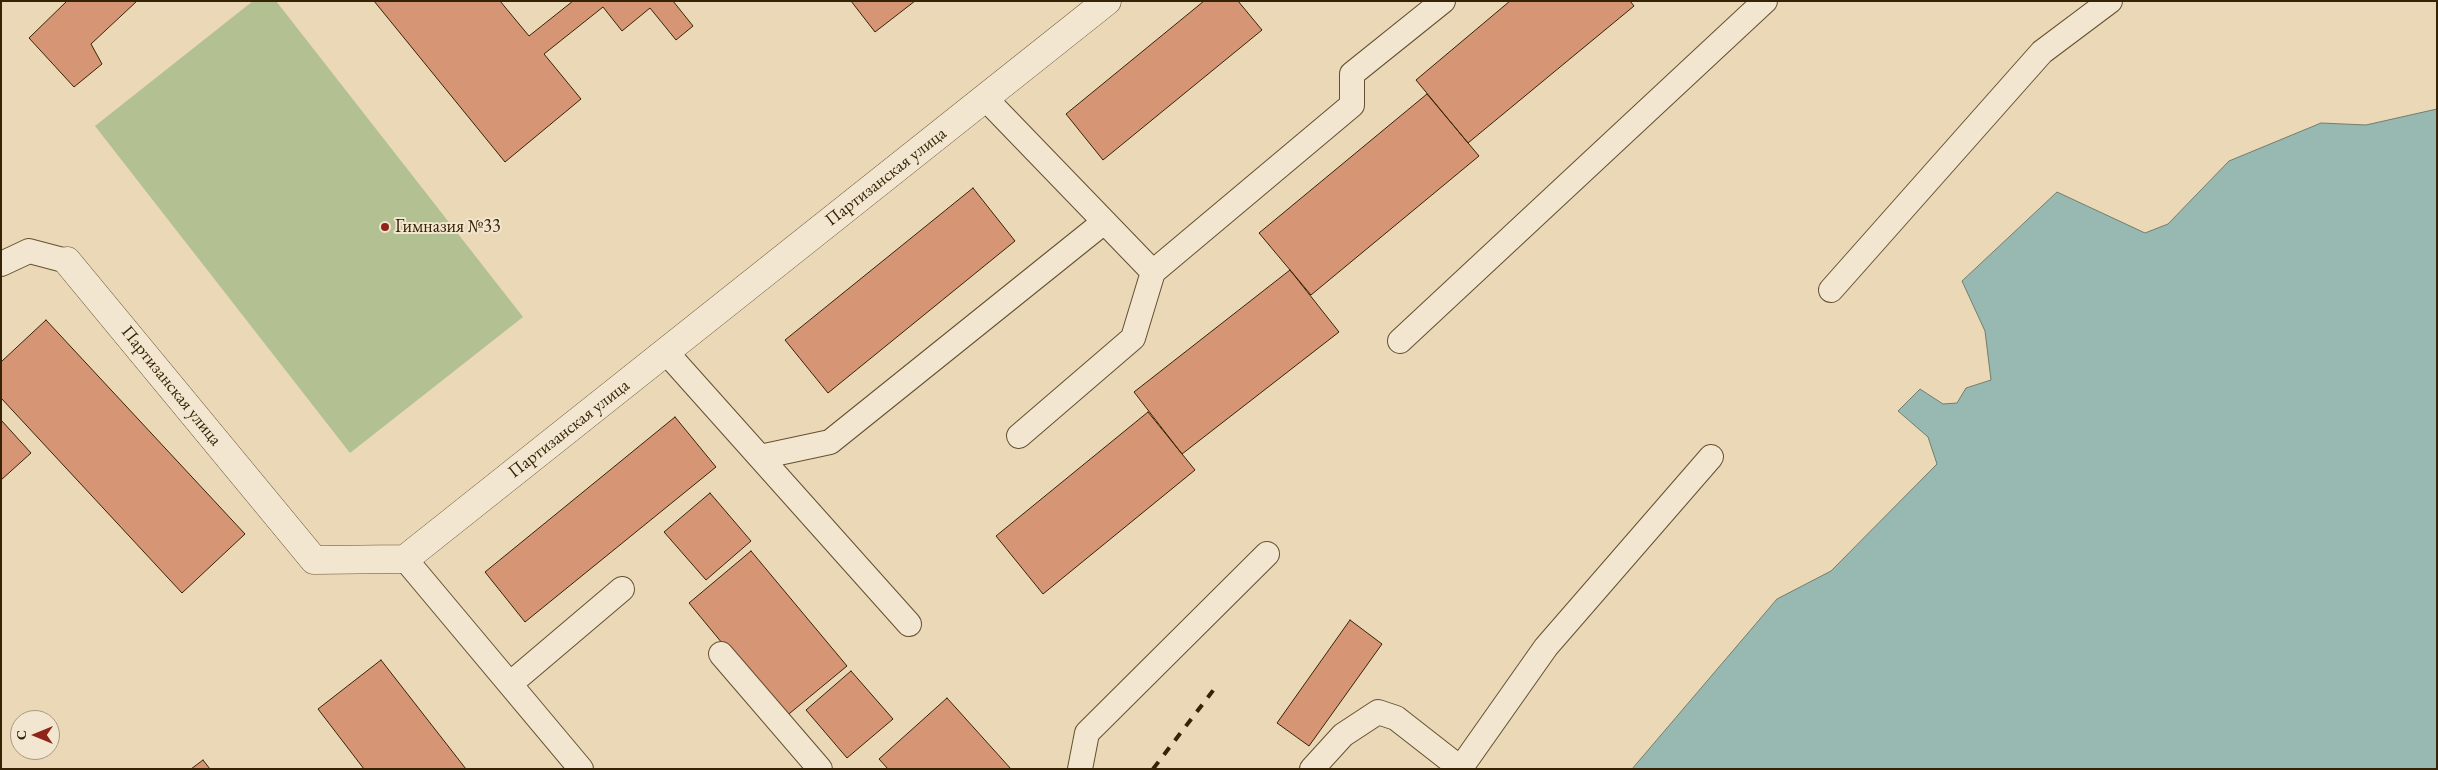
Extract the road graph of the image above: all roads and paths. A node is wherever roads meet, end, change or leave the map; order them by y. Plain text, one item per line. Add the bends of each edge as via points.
1 (1107, 1) edge
2 (1443, 1) edge
3 (1765, 1) edge
4 (2110, 1) edge
5 (985, 98) junction
6 (1104, 222) junction
7 (67, 261) joint
8 (1, 264) edge
9 (1153, 272) junction
10 (1831, 290) dead end
11 (1400, 342) dead end
12 (666, 352) junction
13 (1019, 436) dead end
14 (1711, 456) dead end
15 (760, 457) junction
16 (1267, 554) dead end
17 (405, 560) junction
18 (622, 589) dead end
19 (909, 624) dead end
20 (721, 654) dead end
21 (510, 684) junction
22 (1460, 768) edge
23 (581, 769) edge
24 (820, 769) edge
25 (1080, 769) edge
26 (1312, 769) edge

1 - 5 street, Партизанская улица
2 - 9 lane via 1352,74 1352,105
3 - 11 lane
4 - 10 lane via 2042,52
5 - 6 lane
5 - 12 street, Партизанская улица
6 - 9 lane
6 - 15 lane via 830,442
7 - 8 lane via 29,251
7 - 17 street, Партизанская улица via 314,560
9 - 13 lane via 1133,338
12 - 15 lane
12 - 17 street, Партизанская улица
14 - 22 lane via 1546,647
15 - 19 lane
16 - 25 lane via 1087,733
17 - 21 lane
18 - 21 lane
20 - 24 lane
21 - 23 lane
22 - 26 lane via 1396,718 1378,712 1343,735

